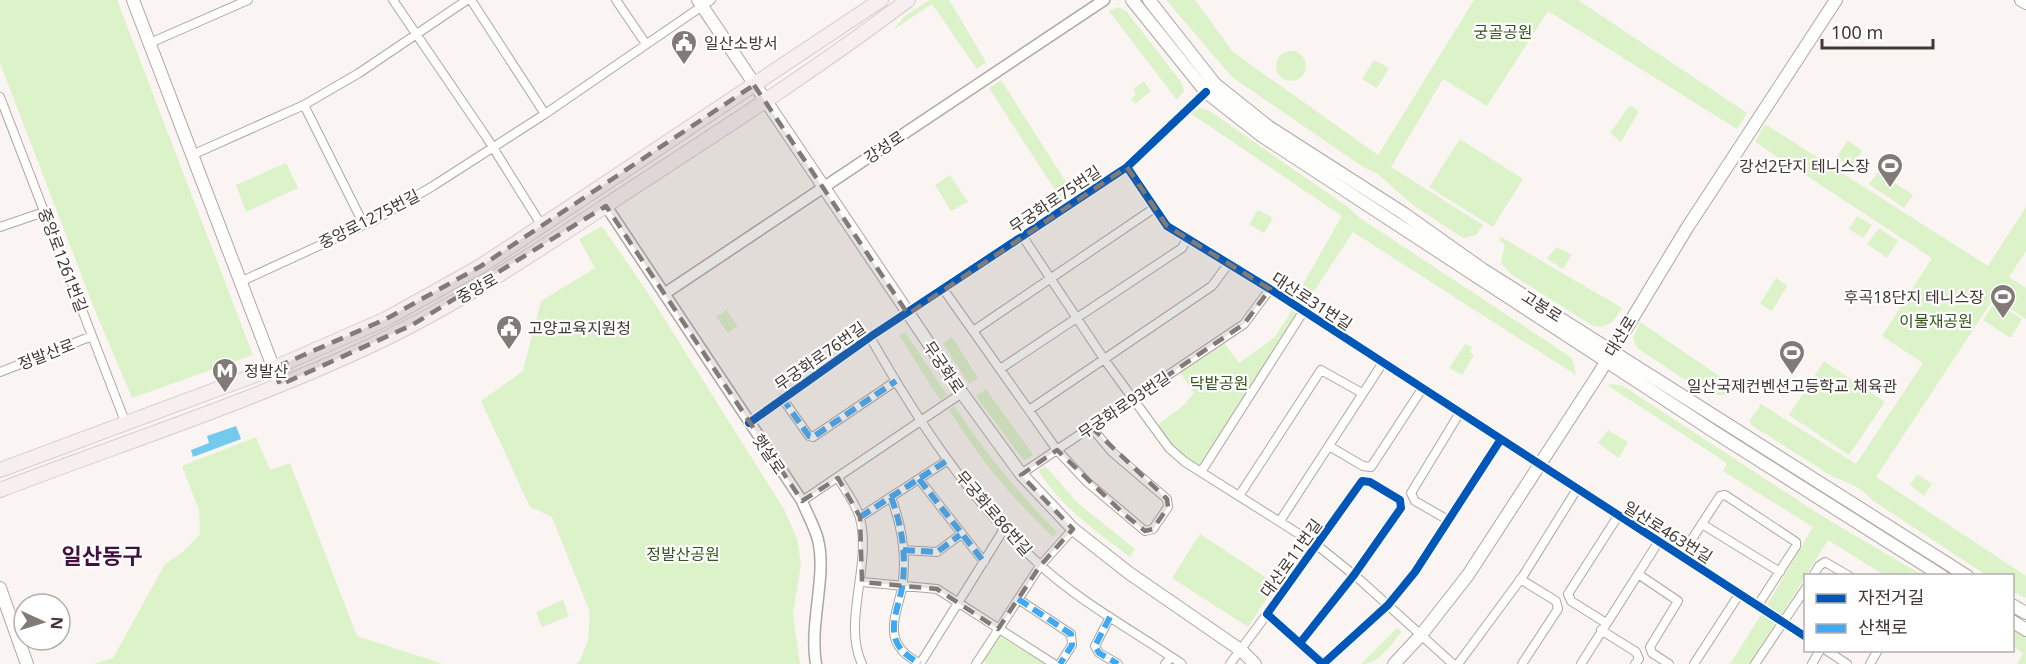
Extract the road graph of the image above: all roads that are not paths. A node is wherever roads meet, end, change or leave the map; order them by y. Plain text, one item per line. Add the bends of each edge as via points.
1 (133, 0) edge
2 (248, 0) edge
3 (393, 0) edge
4 (469, 0) edge
5 (616, 0) edge
6 (880, 0) edge
7 (909, 0) edge
8 (1104, 0) edge
9 (1132, 0) edge
10 (1149, 0) edge
11 (1836, 0) edge
12 (2021, 0) edge
13 (704, 2) edge
14 (2026, 3) edge
15 (416, 35) junction
16 (150, 43) junction
17 (646, 44) junction
18 (754, 84) junction
19 (1206, 92) junction
20 (0, 99) edge
21 (766, 100) junction
22 (304, 105) junction
23 (545, 114) junction
24 (493, 147) junction
25 (192, 155) junction
26 (1127, 167) junction
27 (823, 187) junction
28 (606, 206) junction
29 (1154, 209) junction
30 (44, 212) junction
31 (364, 225) junction
32 (542, 226) junction
33 (0, 227) edge
34 (1023, 237) junction
35 (1187, 239) junction
36 (1229, 263) junction
37 (1050, 278) junction
38 (240, 282) junction
39 (1270, 289) junction
40 (944, 290) junction
41 (664, 294) junction
42 (1304, 312) junction
43 (908, 314) junction
44 (1078, 319) junction
45 (973, 331) junction
46 (92, 336) junction
47 (870, 337) junction
48 (1609, 355) junction
49 (1104, 359) junction
50 (1382, 364) junction
51 (274, 368) junction
52 (1000, 369) junction
53 (0, 370) edge
54 (896, 381) junction
55 (280, 385) junction
56 (1422, 388) junction
57 (962, 393) junction
58 (1362, 393) junction
59 (783, 398) junction
60 (1133, 399) junction
61 (1029, 410) junction
62 (1459, 414) junction
63 (923, 422) junction
64 (749, 423) junction
65 (126, 424) junction
66 (1091, 427) junction
67 (1501, 439) junction
68 (1329, 446) junction
69 (1057, 450) junction
70 (948, 460) junction
71 (1539, 463) junction
72 (0, 470) edge
73 (1201, 472) junction
74 (1021, 474) junction
75 (838, 478) junction
76 (918, 479) junction
77 (1577, 489) junction
78 (0, 490) edge
79 (1239, 496) junction
80 (891, 497) junction
81 (802, 501) junction
82 (1618, 516) junction
83 (860, 517) junction
84 (1448, 520) junction
85 (1280, 521) junction
86 (1702, 524) junction
87 (1004, 529) junction
88 (1073, 529) junction
89 (960, 535) junction
90 (1659, 541) junction
91 (1318, 546) junction
92 (903, 550) junction
93 (1681, 556) junction
94 (984, 562) junction
95 (1040, 566) junction
96 (1780, 572) junction
97 (1638, 574) junction
98 (1814, 574) edge
99 (1846, 574) edge
100 (1939, 574) edge
101 (1964, 574) edge
102 (1354, 575) junction
103 (1520, 579) junction
104 (862, 582) junction
105 (902, 585) junction
106 (0, 588) edge
107 (1804, 591) edge
108 (1740, 593) junction
109 (1018, 599) junction
110 (957, 603) junction
111 (3, 604) edge
112 (1388, 605) junction
113 (1758, 605) junction
114 (1267, 614) junction
115 (1110, 617) junction
116 (1783, 623) junction
117 (1604, 627) junction
118 (998, 629) junction
119 (1421, 635) junction
120 (1804, 636) edge
121 (1300, 643) junction
122 (1242, 651) junction
123 (1828, 652) edge
124 (1168, 660) edge
125 (1637, 661) edge
126 (27, 664) edge
127 (816, 664) edge
128 (862, 664) edge
129 (920, 664) edge
130 (976, 664) edge
131 (1054, 664) edge
132 (1060, 664) edge
133 (1118, 664) edge
134 (1182, 664) edge
135 (1230, 664) edge
136 (1255, 664) edge
137 (1394, 664) edge
138 (1453, 664) edge
139 (1458, 664) edge
140 (1522, 664) edge
141 (1581, 664) edge
142 (1669, 664) edge
143 (1694, 664) edge
144 (1755, 664) edge
145 (1847, 664) edge

1 - 16 main road
2 - 16 street
3 - 15 street
4 - 15 street
4 - 23 street
5 - 17 street
6 - 18 main road, 중앙로
7 - 21 main road, 중앙로
8 - 27 street, 강성로
9 - 19 main road, 고봉로
10 - 48 main road, 고봉로 via 1215,84 1269,127 1403,213
11 - 48 main road, 대산로
12 - 14 main road
13 - 17 street, 무궁화로
13 - 18 main road, 무궁화로
15 - 22 street
15 - 24 street
16 - 25 main road
17 - 23 street, 무궁화로
18 - 21 main road, 무궁화로
18 - 32 main road, 중앙로
19 - 26 street, 무궁화로75번길
19 - 48 main road, 고봉로 via 1262,136 1363,203
20 - 30 street, 중앙로1261번길
21 - 27 main road, 무궁화로
21 - 28 main road, 중앙로
22 - 25 street
22 - 31 street
23 - 24 street, 무궁화로
24 - 31 street, 중앙로1275번길
24 - 32 street
25 - 38 main road
26 - 29 street, 대산로31번길
26 - 34 street, 무궁화로75번길
27 - 41 street, 강성로
27 - 43 main road, 무궁화로
28 - 41 street, 햇살로
28 - 55 main road, 중앙로 via 506,272 412,325
29 - 35 street, 대산로31번길 via 1167,226
29 - 37 street
30 - 33 street
30 - 46 street, 중앙로1261번길
31 - 38 street, 중앙로1275번길
32 - 51 main road, 중앙로 via 481,266 386,319
34 - 37 street, 대산로11번길
34 - 40 street, 무궁화로75번길
35 - 36 street, 대산로31번길
35 - 44 street via 1182,248
36 - 39 street, 대산로31번길
36 - 49 street via 1212,286
37 - 44 street, 대산로11번길
37 - 45 street
38 - 51 main road
39 - 42 street, 대산로31번길
39 - 60 street, 무궁화로93번길 via 1244,324
40 - 43 street, 무궁화로75번길
40 - 45 street
41 - 64 street, 햇살로
42 - 50 street, 대산로31번길
42 - 73 street
43 - 47 street, 무궁화로76번길
43 - 57 main road, 무궁화로
44 - 49 street, 대산로11번길
44 - 52 street
45 - 52 street
46 - 53 street, 정발산로
46 - 65 street, 중앙로1261번길
47 - 54 street, 무궁화로86번길
47 - 59 street, 무궁화로76번길
48 - 71 main road, 대산로
48 - 100 main road, 고봉로
48 - 101 main road, 고봉로
49 - 60 street, 대산로11번길
49 - 61 street
50 - 56 street, 대산로31번길
50 - 58 street
51 - 55 main road
51 - 65 main road, 중앙로
52 - 61 street
54 - 59 street, 무궁화로76번길 via 813,437
54 - 63 street, 무궁화로86번길
55 - 78 main road, 중앙로
56 - 62 street, 대산로31번길
56 - 68 street via 1371,467
57 - 63 street
57 - 74 main road, 무궁화로
58 - 68 street
58 - 79 street via 1322,370
59 - 64 street, 무궁화로76번길
60 - 66 street, 무궁화로93번길
60 - 73 street, 대산로11번길 via 1169,448
61 - 69 street
62 - 67 street, 대산로31번길
62 - 84 street via 1411,493 1415,501
63 - 70 street, 무궁화로86번길
63 - 75 street
64 - 81 street, 햇살로
65 - 72 main road, 중앙로
66 - 69 street, 무궁화로93번길
66 - 69 street via 1112,452 1167,499 1168,507 1153,529 1145,531 1087,482
67 - 71 street, 대산로31번길
67 - 84 street
68 - 85 street, 대산로11번길
69 - 74 street, 무궁화로93번길
70 - 76 street, 무궁화로86번길
70 - 87 street, 무궁화로86번길
71 - 77 street, 일산로463번길
71 - 119 main road, 대산로 via 1468,575
73 - 79 street, 대산로11번길
74 - 88 main road, 무궁화로
75 - 81 street
75 - 83 street
76 - 80 street, 무궁화로86번길
76 - 89 street
77 - 82 street, 일산로463번길
77 - 103 street
79 - 85 street, 대산로11번길
80 - 83 street, 무궁화로86번길
80 - 92 street via 901,523
81 - 127 street, 햇살로 via 818,540 820,575 813,621
82 - 90 street, 일산로463번길
82 - 117 street, 일산로463번길 via 1568,594 1570,601
83 - 104 street via 864,544
84 - 112 street, 대산로11번길 via 1415,572
85 - 91 street, 대산로11번길
86 - 93 street, 일산로463번길
86 - 96 street, 일산로463번길
86 - 96 street via 1723,495 1796,542
87 - 94 street
87 - 95 street, 무궁화로86번길
88 - 95 street
88 - 122 main road, 무궁화로
89 - 92 street via 937,552
89 - 94 street
90 - 93 street, 일산로463번길
90 - 97 street
91 - 102 street, 대산로11번길
91 - 102 street, 대산로11번길 via 1362,482 1370,482 1400,500 1401,508
91 - 114 street, 대산로11번길
92 - 105 street
93 - 108 street, 일산로463번길
94 - 110 street
95 - 109 street
95 - 115 street, 무궁화로86번길
96 - 113 street
97 - 117 street
97 - 142 street via 1678,601 1650,647 1652,653
98 - 99 street via 1825,562
102 - 112 street, 대산로11번길
102 - 121 street
103 - 139 street
103 - 140 street via 1556,602 1558,609
104 - 105 street
104 - 128 street via 855,632
105 - 110 street via 938,589
105 - 129 street via 894,625 896,641 909,658
106 - 111 main road
107 - 116 street
108 - 113 street, 일산로463번길
108 - 143 street
109 - 118 street
109 - 132 street via 1071,634 1072,645
110 - 118 street
110 - 129 street
111 - 126 main road
112 - 119 street, 대산로11번길
112 - 121 street, 대산로11번길 via 1323,664
113 - 116 street, 일산로463번길
114 - 121 street, 대산로11번길
114 - 122 street
115 - 124 street, 무궁화로86번길
115 - 133 street via 1095,646 1098,653
116 - 120 street, 일산로463번길
116 - 144 street
117 - 125 street via 1636,652
117 - 141 street
118 - 130 street
118 - 131 street
119 - 137 main road, 대산로
119 - 138 street, 대산로11번길
122 - 135 street
122 - 136 main road, 무궁화로
123 - 145 street
124 - 134 street, 무궁화로86번길

